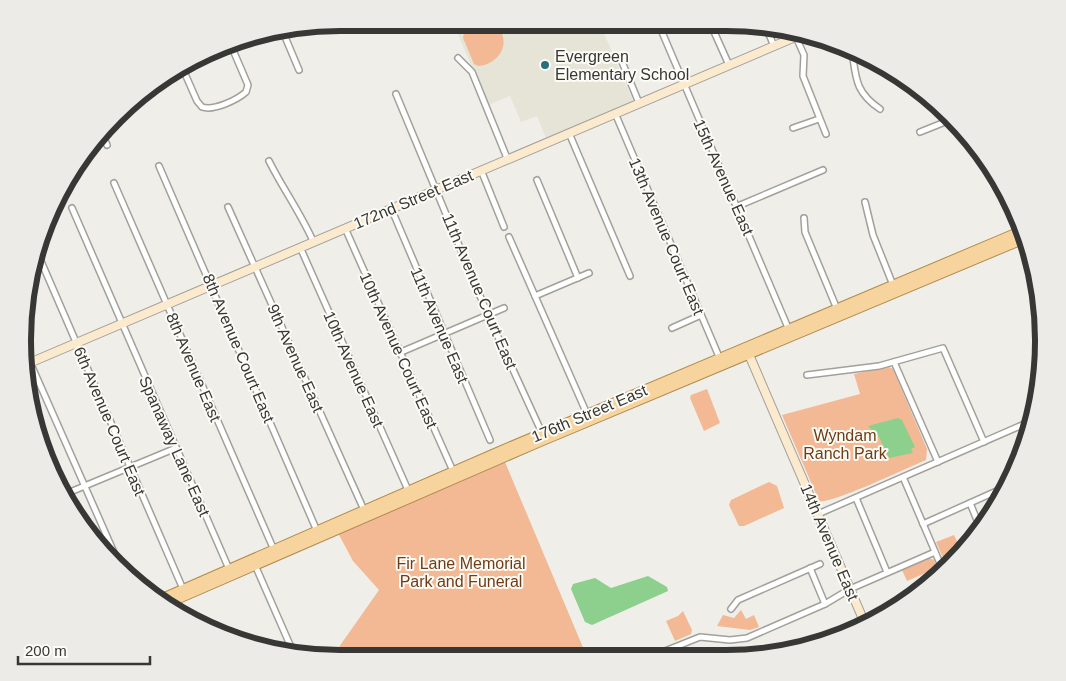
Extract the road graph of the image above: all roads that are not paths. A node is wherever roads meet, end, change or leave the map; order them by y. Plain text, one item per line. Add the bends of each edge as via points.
1 (662, 31) edge
2 (714, 31) edge
3 (769, 34) edge
4 (284, 36) edge
5 (792, 38) edge
6 (799, 40) edge
7 (774, 46) junction
8 (233, 51) edge
9 (620, 57) dead end
10 (458, 58) dead end
11 (853, 59) edge
12 (729, 65) junction
13 (299, 70) dead end
14 (185, 74) edge
15 (684, 84) junction
16 (396, 94) dead end
17 (639, 103) junction
18 (880, 109) dead end
19 (614, 113) junction
20 (819, 119) junction
21 (944, 122) edge
22 (793, 128) dead end
23 (920, 132) dead end
24 (568, 133) junction
25 (826, 134) dead end
26 (105, 141) edge
27 (107, 145) dead end
28 (508, 158) junction
29 (269, 161) dead end
30 (159, 166) dead end
31 (481, 170) junction
32 (823, 170) dead end
33 (537, 180) dead end
34 (114, 184) dead end
35 (436, 189) junction
36 (865, 202) dead end
37 (738, 206) junction
38 (228, 207) dead end
39 (72, 208) dead end
40 (391, 208) junction
41 (804, 218) dead end
42 (504, 227) dead end
43 (345, 228) junction
44 (509, 237) dead end
45 (1017, 238) edge
46 (1005, 239) junction
47 (1017, 239) edge
48 (313, 241) junction
49 (300, 247) junction
50 (973, 260) junction
51 (41, 262) edge
52 (255, 266) junction
53 (589, 273) dead end
54 (630, 276) dead end
55 (578, 278) junction
56 (211, 285) junction
57 (893, 285) junction
58 (535, 296) junction
59 (869, 300) junction
60 (167, 304) junction
61 (504, 308) dead end
62 (837, 310) junction
63 (488, 315) junction
64 (701, 315) junction
65 (122, 323) junction
66 (672, 328) dead end
67 (789, 330) junction
68 (443, 334) junction
69 (76, 343) junction
70 (748, 352) junction
71 (399, 353) junction
72 (720, 359) junction
73 (32, 362) edge
74 (894, 362) junction
75 (33, 372) edge
76 (807, 375) dead end
77 (673, 386) junction
78 (587, 414) junction
79 (1023, 425) edge
80 (542, 433) junction
81 (490, 440) dead end
82 (984, 442) junction
83 (176, 448) junction
84 (510, 455) junction
85 (938, 462) junction
86 (130, 467) junction
87 (453, 471) junction
88 (903, 478) junction
89 (85, 486) junction
90 (408, 490) junction
91 (71, 492) edge
92 (995, 492) edge
93 (856, 498) junction
94 (970, 503) junction
95 (364, 510) junction
96 (818, 514) junction
97 (977, 520) edge
98 (923, 524) junction
99 (317, 531) junction
100 (112, 549) edge
101 (274, 550) junction
102 (290, 550) junction
103 (935, 552) junction
104 (940, 563) edge
105 (820, 564) dead end
106 (255, 565) junction
107 (810, 568) junction
108 (229, 569) junction
109 (245, 570) junction
110 (888, 572) junction
111 (183, 589) junction
112 (850, 589) junction
113 (166, 596) edge
114 (173, 601) edge
115 (825, 604) junction
116 (731, 609) dead end
117 (863, 618) edge
118 (290, 646) edge
119 (668, 650) edge

1 - 15 street, 15th Avenue East
2 - 12 street
3 - 7 street
4 - 13 street
5 - 7 street, 172nd Street East
6 - 20 street via 804,55 803,76
7 - 12 street, 172nd Street East
8 - 14 street via 246,79 246,92 213,107 202,107 196,101
9 - 17 street
10 - 28 street via 472,72
11 - 18 street via 860,90
12 - 15 street, 172nd Street East
15 - 17 street, 172nd Street East
15 - 37 street, 15th Avenue East
16 - 35 street, 11th Avenue Court East
17 - 19 street, 172nd Street East
19 - 24 street, 172nd Street East
19 - 64 street, 13th Avenue Court East
20 - 22 street
20 - 25 street
21 - 23 street
24 - 28 street, 172nd Street East
24 - 54 street
26 - 27 street
28 - 31 street, 172nd Street East
29 - 48 street via 286,194 300,212
30 - 56 street, 8th Avenue Court East
31 - 35 street, 172nd Street East
31 - 42 street
32 - 37 street
33 - 55 street
34 - 60 street, 8th Avenue East
35 - 40 street, 172nd Street East
35 - 63 street, 11th Avenue Court East
36 - 57 street via 873,234
37 - 67 street, 15th Avenue East via 768,286
38 - 52 street, 9th Avenue East
39 - 65 street, Spanaway Lane East
40 - 43 street, 172nd Street East
40 - 68 street, 11th Avenue East
41 - 62 street via 805,232
43 - 48 street, 172nd Street East
43 - 71 street, 10th Avenue Court East
44 - 58 street
45 - 46 main road, 176th Street East
46 - 50 main road via 979,253
46 - 57 main road, 176th Street East
47 - 50 main road, 176th Street East
48 - 49 street, 172nd Street East
49 - 52 street, 172nd Street East
49 - 90 street, 10th Avenue East
50 - 59 main road, 176th Street East
51 - 69 street, 6th Avenue Court East
52 - 56 street, 172nd Street East
52 - 95 street, 9th Avenue East
53 - 55 street
55 - 58 street
56 - 60 street, 172nd Street East
56 - 99 street, 8th Avenue Court East
57 - 59 main road, 176th Street East
58 - 78 street
59 - 62 main road, 176th Street East
59 - 70 main road, 176th Street East
60 - 65 street, 172nd Street East
60 - 101 street, 8th Avenue East
61 - 63 street
62 - 67 main road, 176th Street East
63 - 68 street
63 - 80 street, 11th Avenue Court East
64 - 66 street
64 - 72 street, 13th Avenue Court East
65 - 69 street, 172nd Street East
65 - 83 street, Spanaway Lane East
67 - 70 main road, 176th Street East
68 - 71 street
68 - 81 street, 11th Avenue East
69 - 73 street, 172nd Street East
69 - 86 street, 6th Avenue Court East
70 - 72 main road, 176th Street East
70 - 77 main road, 176th Street East
70 - 96 street, 14th Avenue East
71 - 87 street, 10th Avenue Court East
72 - 77 main road via 717,364
72 - 78 main road, 176th Street East
74 - 76 street via 871,368
74 - 82 street via 943,348
74 - 85 street
75 - 89 street
77 - 84 main road, 176th Street East
78 - 80 main road, 176th Street East
79 - 82 street
80 - 84 main road via 539,438 514,449
80 - 87 main road, 176th Street East
82 - 85 street
83 - 86 street
83 - 108 street, Spanaway Lane East
84 - 102 main road, 176th Street East
85 - 88 street
86 - 89 street
86 - 111 street, 6th Avenue Court East
87 - 90 main road, 176th Street East
88 - 93 street
88 - 98 street
89 - 91 street
89 - 100 street
90 - 95 main road, 176th Street East
92 - 94 street
93 - 96 street
93 - 110 street
94 - 97 street
94 - 98 street
95 - 99 main road, 176th Street East
96 - 112 street, 14th Avenue East
98 - 103 street
99 - 101 main road, 176th Street East
99 - 102 main road
101 - 108 main road, 176th Street East
101 - 109 main road via 272,554 250,563
102 - 106 main road, 176th Street East
103 - 104 street
103 - 110 street
105 - 107 street
106 - 109 main road, 176th Street East
106 - 118 street
107 - 115 street
107 - 116 street via 738,600
108 - 111 main road, 176th Street East
109 - 114 main road, 176th Street East
110 - 112 street
111 - 113 main road, 176th Street East
112 - 115 street
112 - 117 street, 14th Avenue East
115 - 119 street via 742,640 700,637

